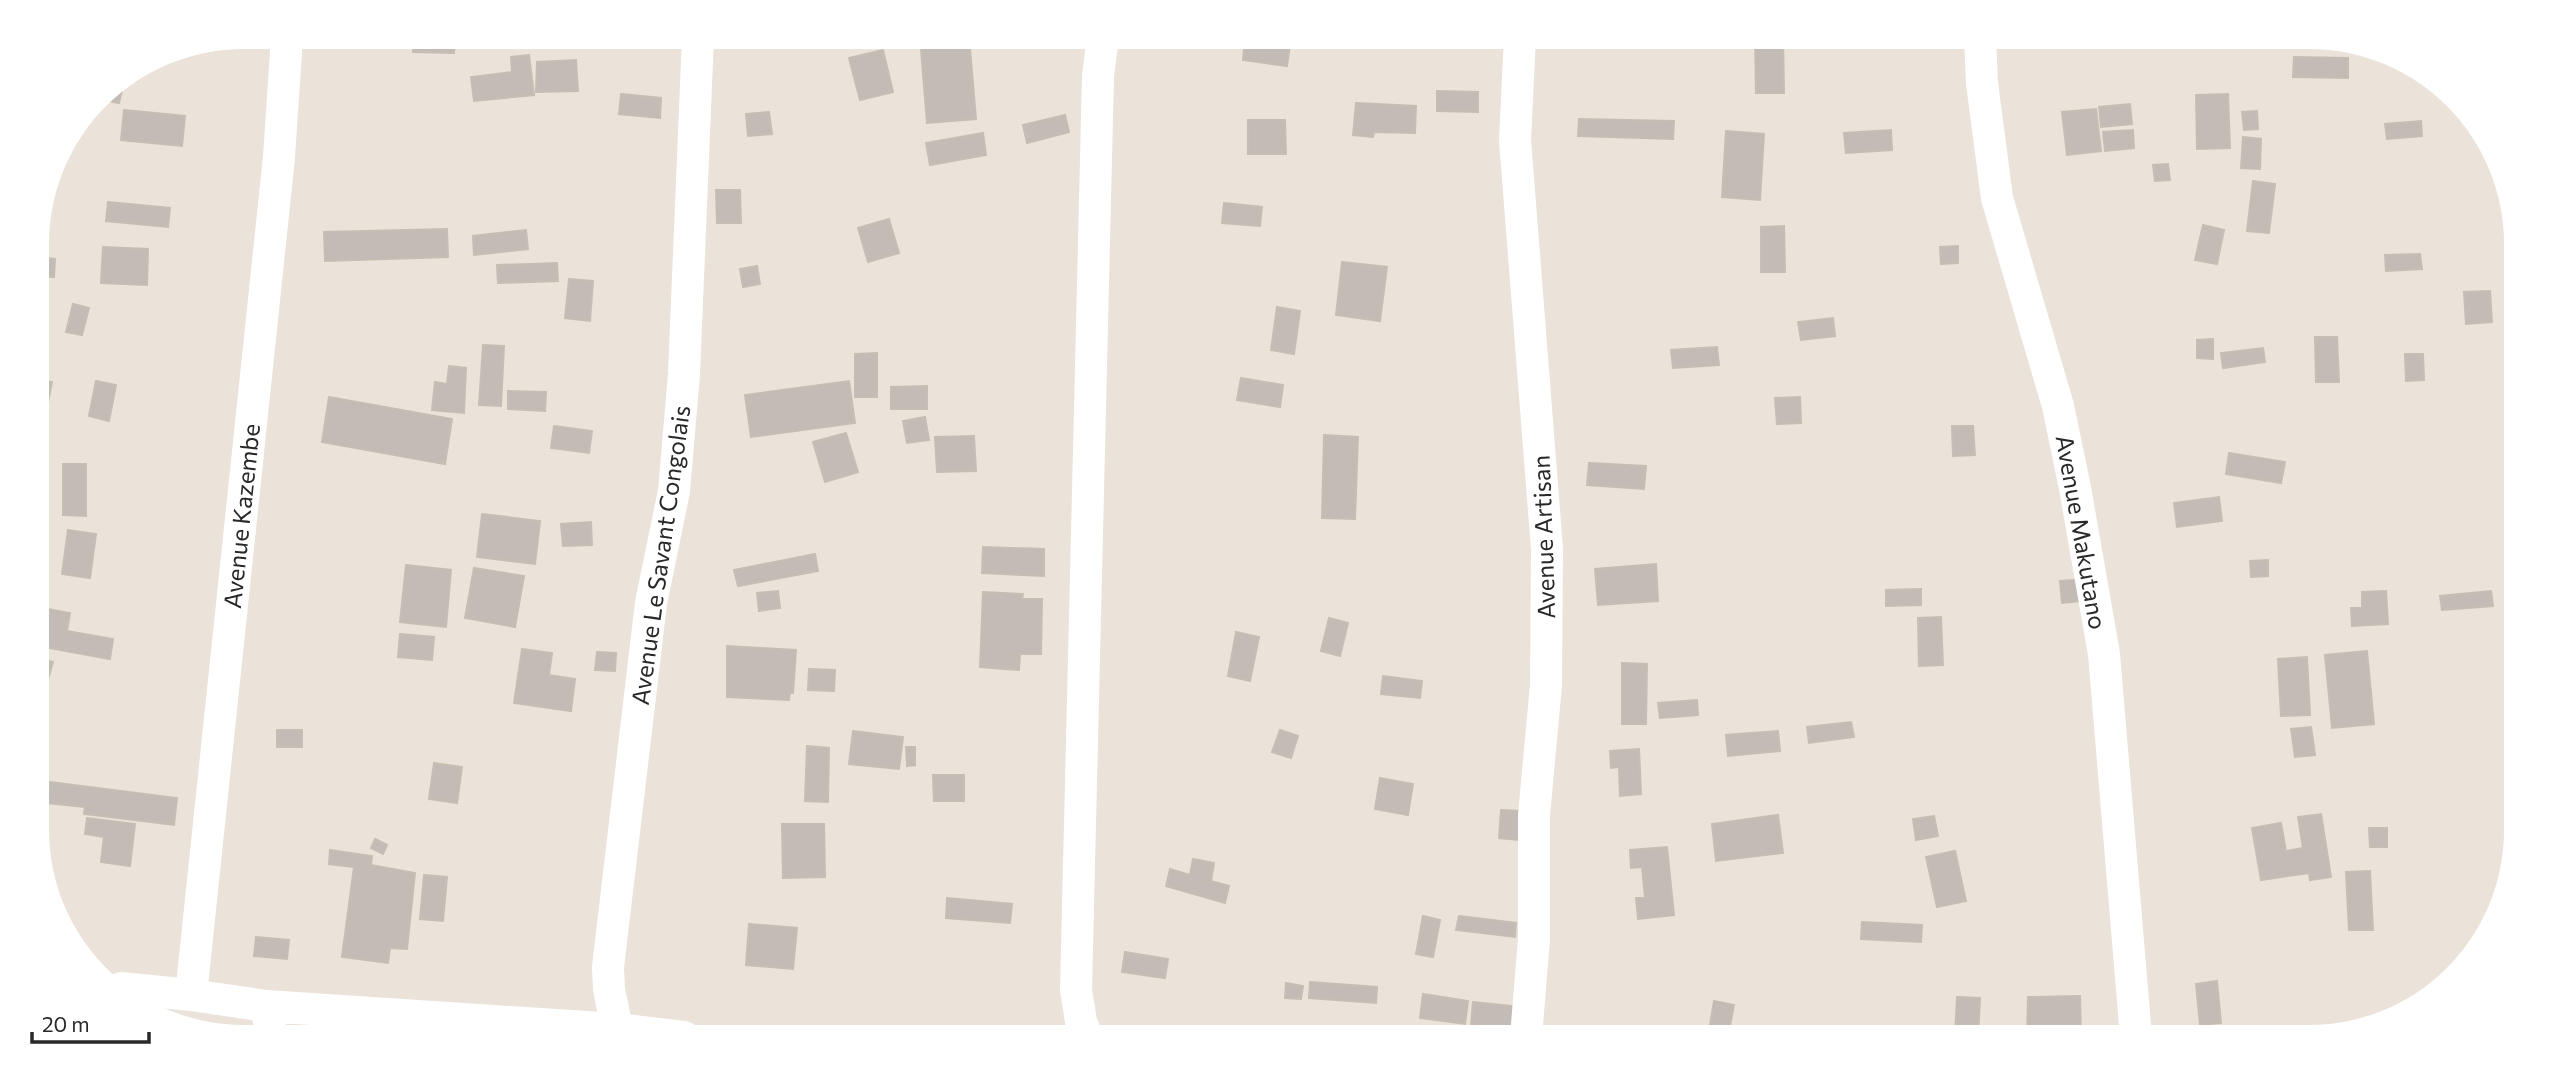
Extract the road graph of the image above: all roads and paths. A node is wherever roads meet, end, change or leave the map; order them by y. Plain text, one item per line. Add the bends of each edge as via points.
1 (286, 49) edge
2 (698, 49) edge
3 (1101, 49) edge
4 (1519, 49) edge
5 (1981, 49) edge
6 (131, 989) edge
7 (191, 995) junction
8 (266, 1006) junction
9 (270, 1025) edge
10 (517, 1025) edge
11 (620, 1025) edge
12 (1082, 1025) edge
13 (1527, 1025) edge
14 (2135, 1025) edge

1 - 7 street, Avenue Kazembe via 279,157
2 - 11 street, Avenue Le Savant Congolais via 684,374 674,491 651,603 608,967
3 - 12 street via 1076,990
4 - 13 street, Avenue Artisan via 1515,140 1547,549 1546,685 1534,815 1534,939
5 - 14 street, Avenue Makutano via 1997,198 2058,406 2104,654
6 - 7 street
7 - 8 street
8 - 9 street
8 - 10 street

